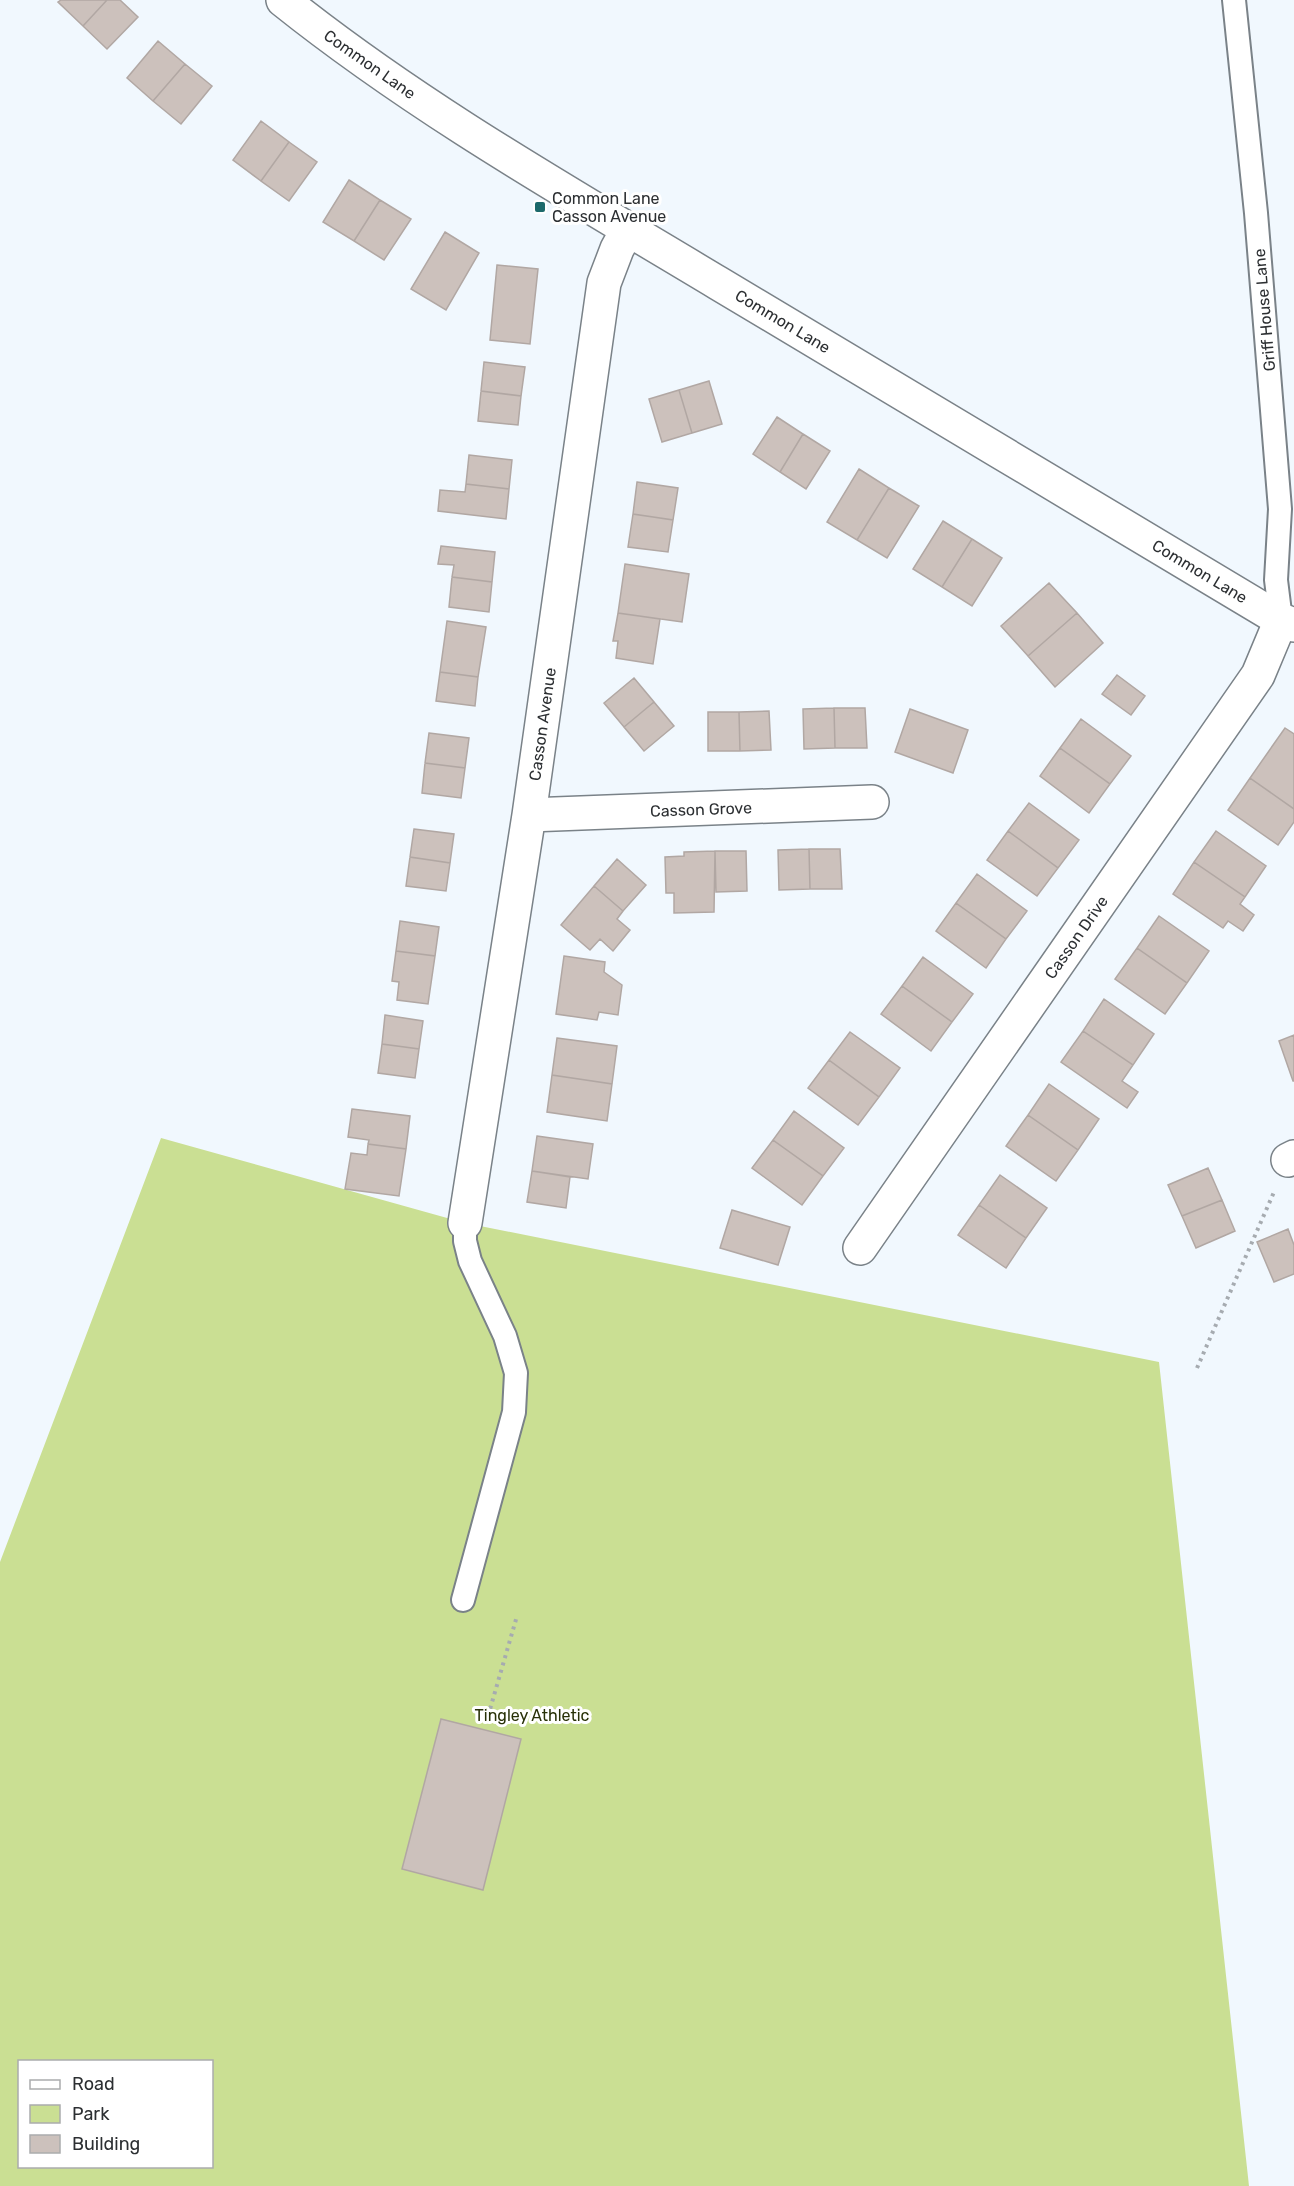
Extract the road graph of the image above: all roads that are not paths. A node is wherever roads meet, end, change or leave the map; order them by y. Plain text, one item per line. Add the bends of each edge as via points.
1 (282, 0) edge
2 (1234, 0) edge
3 (628, 229) junction
4 (1288, 622) edge
5 (872, 802) dead end
6 (529, 815) junction
7 (465, 1223) joint
8 (860, 1248) dead end
9 (463, 1600) dead end

1 - 3 street, Common Lane via 340,46 460,126
2 - 4 lane, Griff House Lane via 1280,509 1276,580
3 - 4 street, Common Lane
3 - 6 street, Casson Avenue via 604,283
4 - 8 street, Casson Drive via 1258,675
5 - 6 street, Casson Grove
6 - 7 street, Casson Avenue
7 - 9 lane via 470,1261 505,1336 516,1373 514,1412

